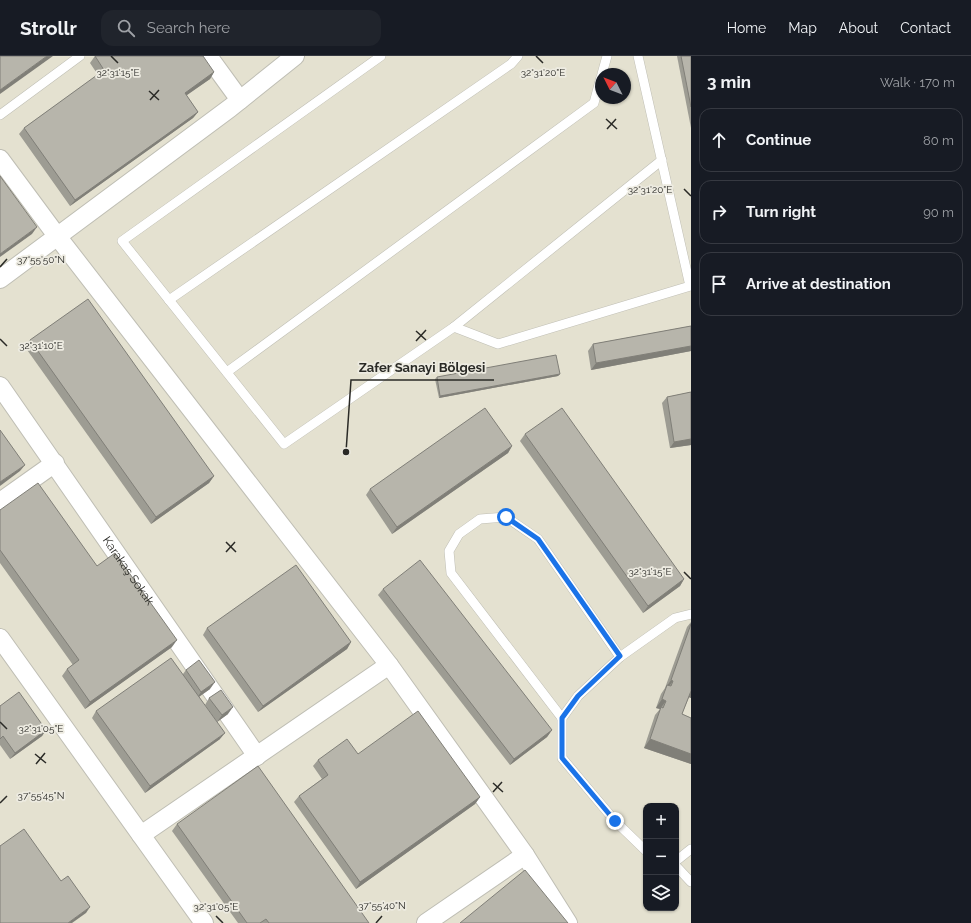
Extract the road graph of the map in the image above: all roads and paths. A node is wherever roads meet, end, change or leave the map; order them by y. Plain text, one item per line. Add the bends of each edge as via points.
1 (80, 56) edge
2 (208, 56) edge
3 (295, 56) edge
4 (381, 56) edge
5 (518, 56) edge
6 (607, 56) edge
7 (638, 56) edge
8 (604, 68) edge
9 (595, 99) edge
10 (240, 100) junction
11 (0, 115) edge
12 (0, 159) edge
13 (662, 160) junction
14 (57, 236) junction
15 (0, 279) edge
16 (169, 300) junction
17 (454, 327) junction
18 (227, 372) junction
19 (0, 386) edge
20 (55, 464) junction
21 (0, 502) edge
22 (691, 614) edge
23 (0, 638) edge
24 (620, 656) junction
25 (389, 665) junction
26 (562, 718) junction
27 (257, 756) junction
28 (142, 835) junction
29 (643, 848) edge
30 (691, 849) edge
31 (525, 855) junction
32 (679, 859) edge
33 (679, 869) edge
34 (691, 882) edge
35 (204, 923) edge
36 (426, 923) edge
37 (568, 923) edge

1 - 11 lane
2 - 10 street
3 - 10 street
4 - 16 lane via 122,241
5 - 16 lane
6 - 8 lane
7 - 13 lane
9 - 18 lane via 594,103
10 - 14 street
12 - 14 street
13 - 17 lane
13 - 17 lane via 690,286 498,344
14 - 15 street
14 - 25 street
16 - 18 lane
17 - 18 lane via 284,444
19 - 20 street, Karakaş Sokak
20 - 21 street
20 - 27 street, Karakaş Sokak
22 - 24 lane via 675,618
23 - 28 street
24 - 26 lane via 578,696
24 - 26 lane via 538,539 506,517 480,519 459,534 449,551 451,573
25 - 27 street
25 - 31 street
26 - 29 lane via 562,758 615,821
27 - 28 street
28 - 35 street
30 - 32 lane
31 - 36 street
31 - 37 street
33 - 34 lane

